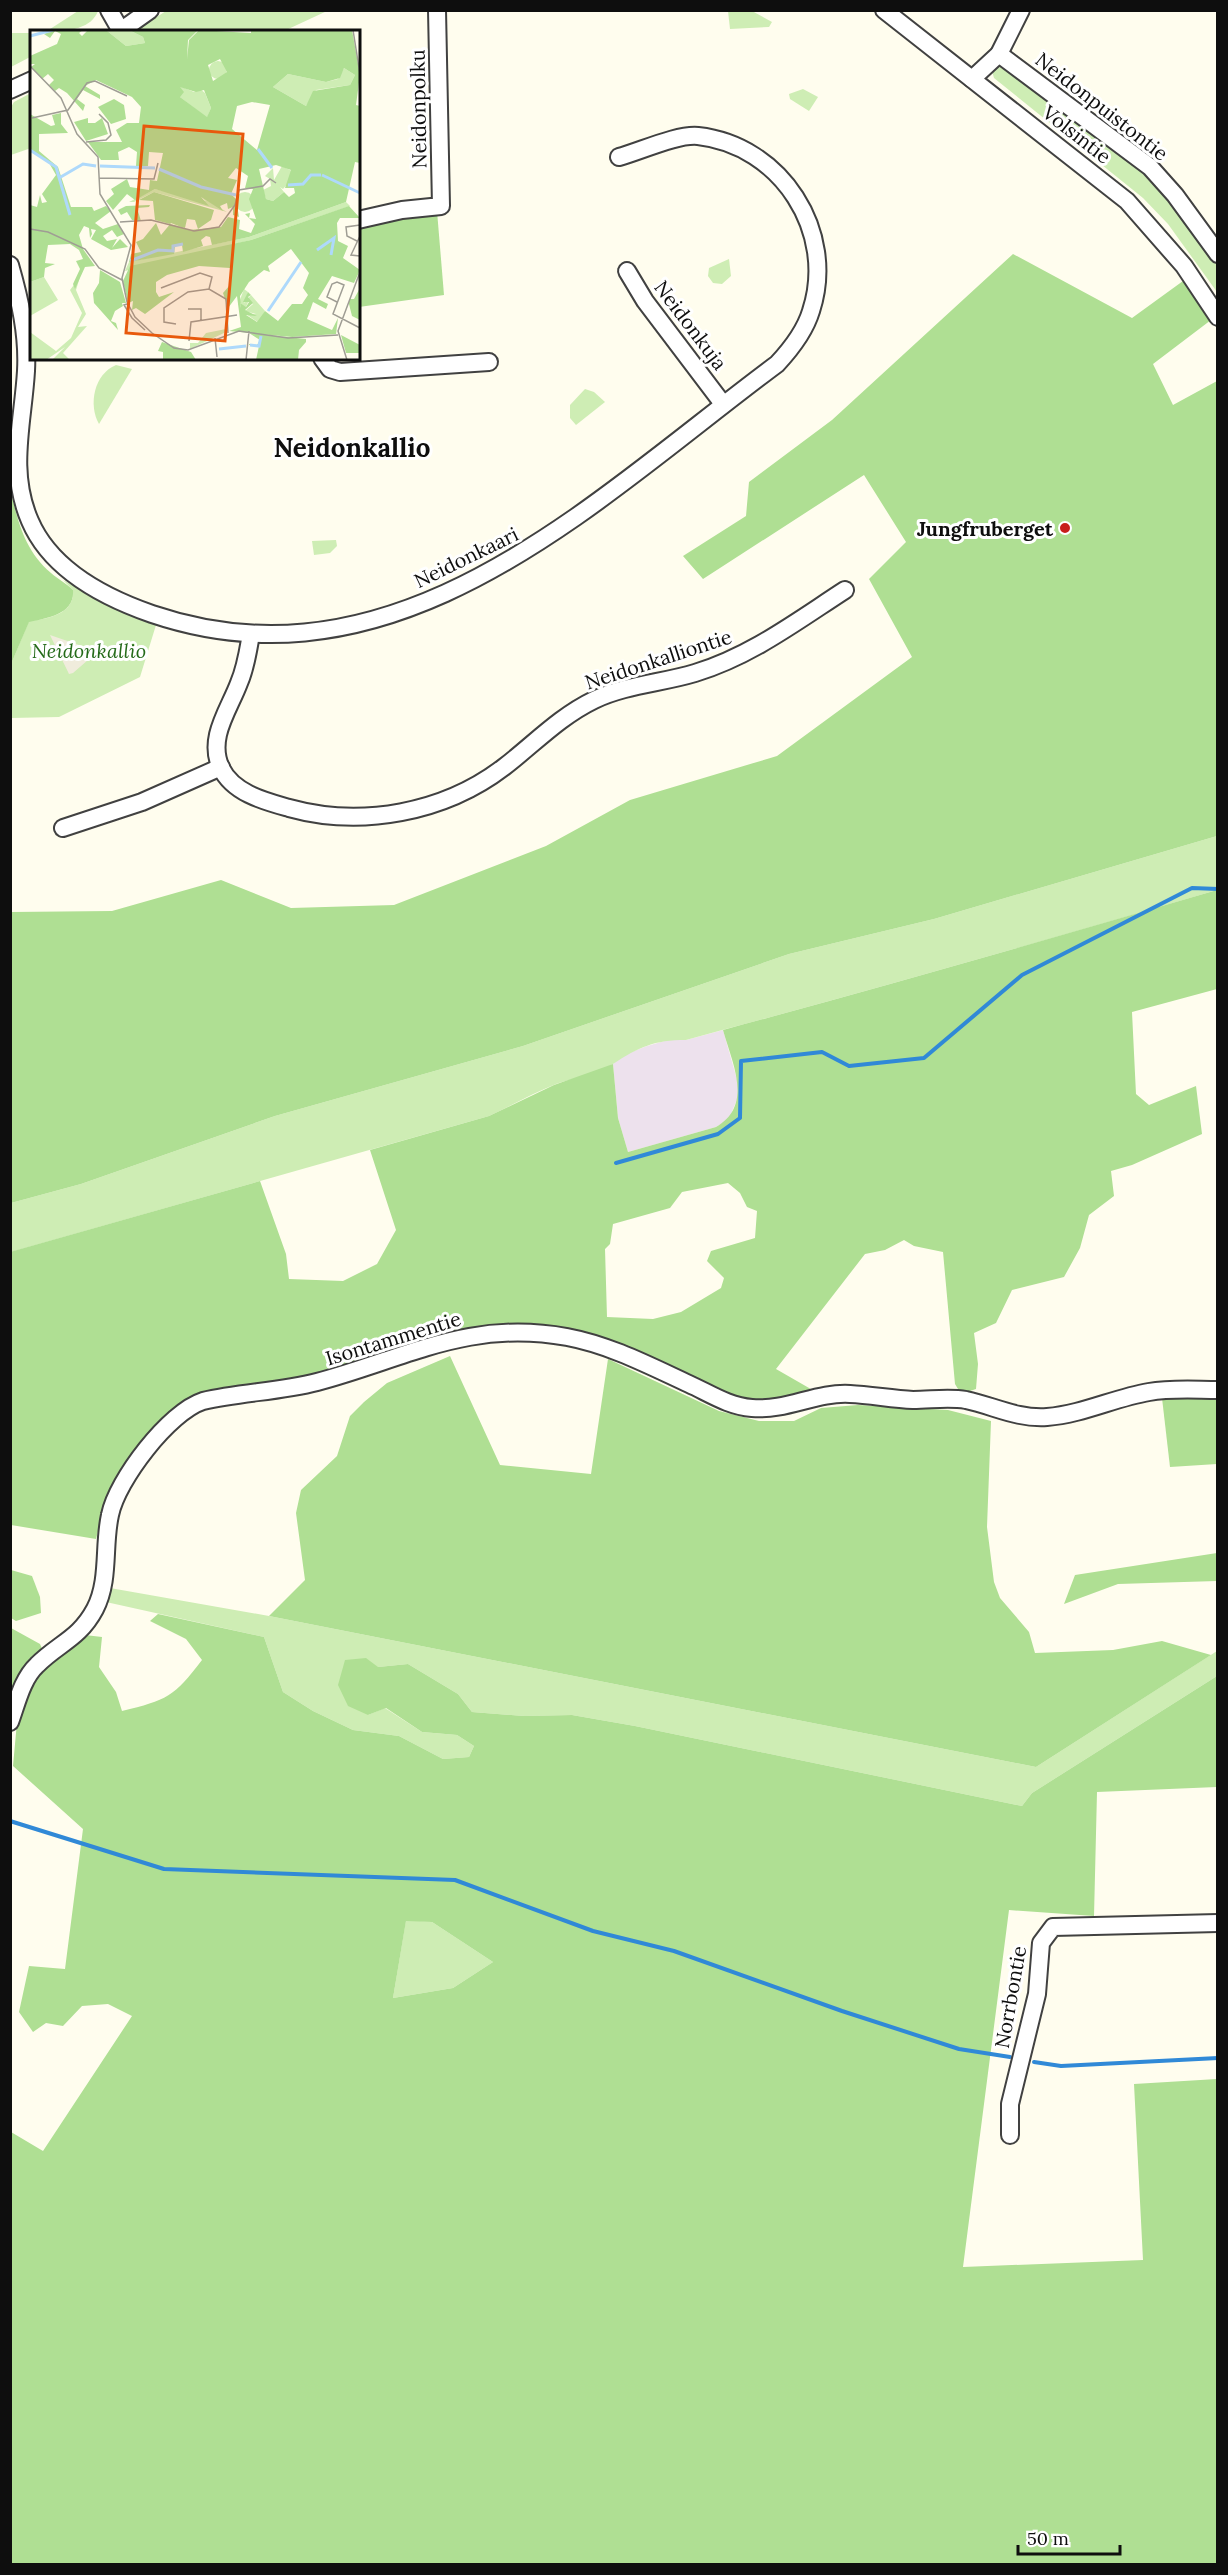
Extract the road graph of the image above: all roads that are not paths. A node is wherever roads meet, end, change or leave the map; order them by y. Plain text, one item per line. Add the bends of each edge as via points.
1 (109, 10) edge
2 (150, 10) edge
3 (436, 10) edge
4 (885, 10) edge
5 (1020, 10) edge
6 (119, 30) edge
7 (121, 30) edge
8 (999, 54) junction
9 (972, 79) junction
10 (30, 81) edge
11 (10, 90) edge
12 (619, 157) dead end
13 (360, 220) edge
14 (1218, 254) edge
15 (10, 265) edge
16 (627, 271) dead end
17 (20, 298) edge
18 (1218, 317) edge
19 (323, 360) edge
20 (489, 362) dead end
21 (723, 404) junction
22 (845, 590) dead end
23 (251, 634) junction
24 (221, 767) junction
25 (63, 828) dead end
26 (1218, 1390) edge
27 (10, 1722) edge
28 (1218, 1923) edge
29 (1010, 2135) dead end

1 - 6 street
2 - 7 street
3 - 13 street, Neidonpolku via 441,206
4 - 9 street, Volsintie
5 - 8 street
8 - 9 street
8 - 14 street, Neidonpuistontie via 1150,167
9 - 18 street, Volsintie via 1127,201 1184,266
10 - 11 street
12 - 21 street, Neidonkaari via 690,136 739,147 773,168 806,214 816,247 818,282 809,318 777,364
15 - 17 street, Neidonkaari
16 - 21 street, Neidonkuja
17 - 23 street, Neidonkaari via 26,369 16,470 21,498 40,540 66,570 136,608 205,629
19 - 20 street via 330,369 340,372
21 - 23 street, Neidonkaari via 533,548 432,600 342,628
22 - 24 street, Neidonkalliontie via 735,658 696,673 596,699 550,727 480,783 431,805 374,816 309,814 245,792 229,782
23 - 24 street via 246,663 218,734
24 - 25 street via 142,802
26 - 27 street, Isontammentie via 1151,1391 1067,1415 1042,1417 1018,1416 966,1400 846,1393 788,1407 749,1408 724,1402 601,1345 529,1333 459,1337 314,1383 202,1401 168,1424 134,1468 111,1512 104,1580 94,1610 69,1642 35,1666
28 - 29 street, Norrbontie via 1053,1927 1041,1942 1037,1994 1010,2104

